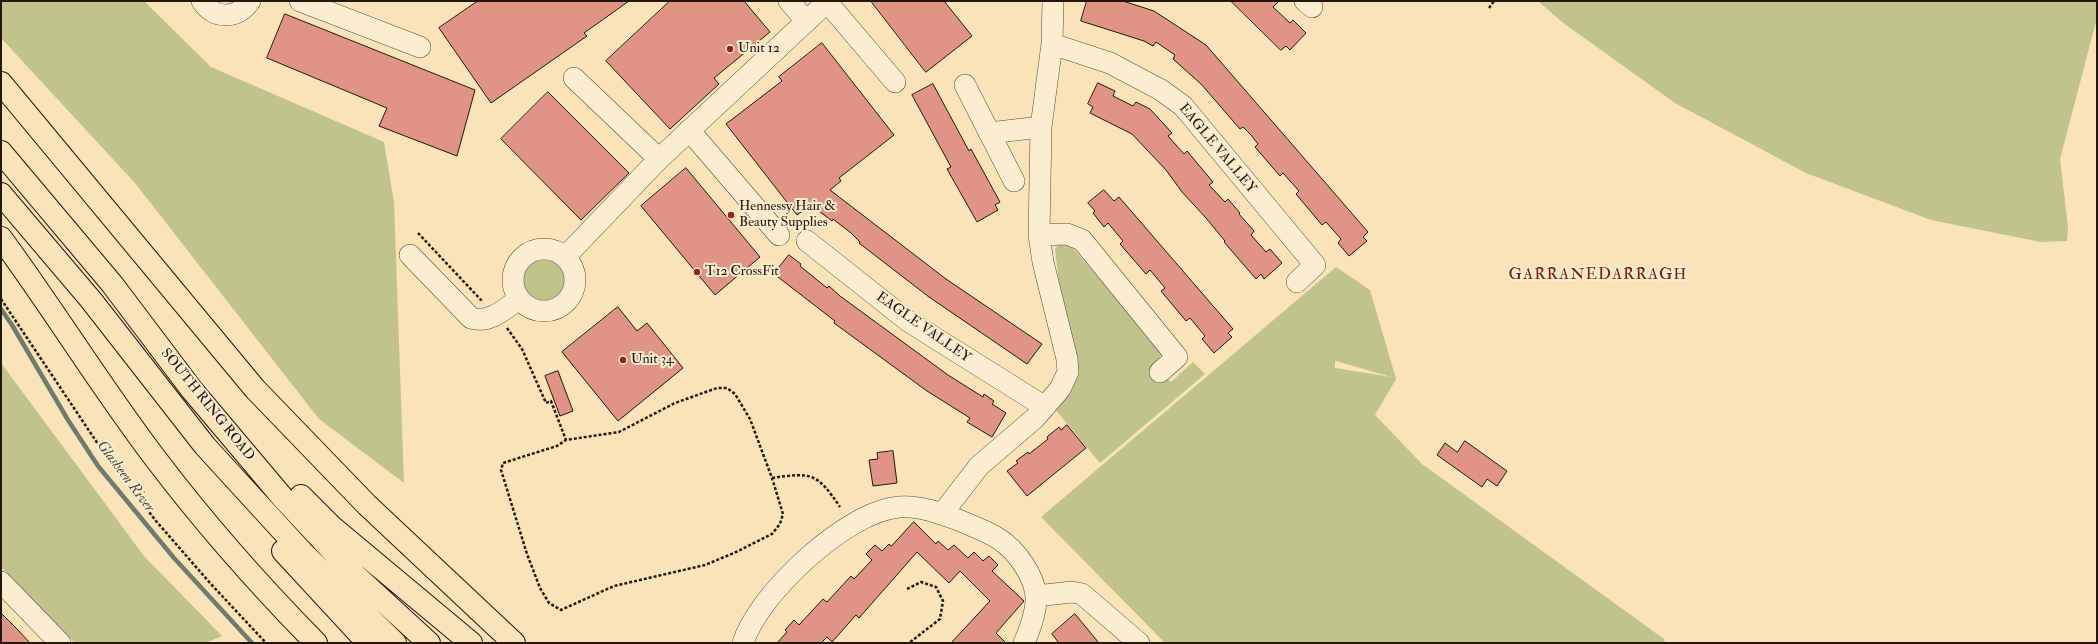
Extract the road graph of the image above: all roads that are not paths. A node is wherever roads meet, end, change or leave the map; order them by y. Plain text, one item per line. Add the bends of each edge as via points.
1 (202, 1) edge
2 (250, 1) edge
3 (300, 1) edge
4 (789, 1) edge
5 (827, 1) edge
6 (1053, 1) edge
7 (806, 21) junction
8 (1052, 44) junction
9 (420, 47) dead end
10 (574, 78) dead end
11 (895, 82) dead end
12 (1, 83) edge
13 (965, 85) dead end
14 (1041, 127) junction
15 (689, 130) junction
16 (989, 133) junction
17 (1, 152) edge
18 (658, 159) junction
19 (1014, 181) dead end
20 (1, 194) edge
21 (779, 235) dead end
22 (1039, 235) junction
23 (1, 238) edge
24 (807, 241) dead end
25 (410, 255) dead end
26 (566, 257) junction
27 (1297, 282) dead end
28 (519, 299) junction
29 (1160, 372) dead end
30 (192, 390) junction
31 (1045, 407) junction
32 (205, 446) junction
33 (942, 514) junction
34 (1, 582) edge
35 (1036, 596) junction
36 (60, 643) edge
37 (316, 643) edge
38 (368, 643) edge
39 (395, 643) edge
40 (430, 643) edge
41 (470, 643) edge
42 (514, 643) edge
43 (743, 643) edge
44 (1024, 643) edge
45 (1139, 643) edge

1 - 2 street via 213,12 230,16 245,8
3 - 9 street
4 - 7 street
5 - 7 street
5 - 11 street
6 - 8 street
7 - 15 street
8 - 14 street
8 - 27 street, EAGLE VALLEY via 1110,63 1161,90 1183,106 1315,265
10 - 18 street
12 - 42 main road via 255,389 367,505
13 - 16 street
14 - 16 street
14 - 22 street
15 - 18 street
15 - 21 street
16 - 19 street
17 - 30 main road, SOUTH RING ROAD via 112,284
18 - 26 street
20 - 32 main road, SOUTH RING ROAD via 91,300
22 - 29 street via 1067,234 1082,240 1177,357
22 - 31 street via 1068,372 1060,389
23 - 37 main road via 150,451 192,506 236,558
24 - 31 street, EAGLE VALLEY via 908,321
25 - 28 street via 466,315 476,320 496,315
26 - 28 street via 547,249 527,254 514,270 512,280
26 - 28 street via 572,266 575,286 572,296 565,304 556,310 536,311
30 - 40 main road, SOUTH RING ROAD via 284,498 355,575
30 - 41 main road via 332,527
31 - 33 street via 979,466
32 - 38 main road via 289,561
32 - 39 main road, SOUTH RING ROAD via 302,552
33 - 35 street via 988,532 1010,549 1031,580
33 - 43 street via 900,507 859,519 845,528 809,556 770,598 752,622
34 - 36 street
35 - 44 street
35 - 45 street via 1072,592 1082,594

